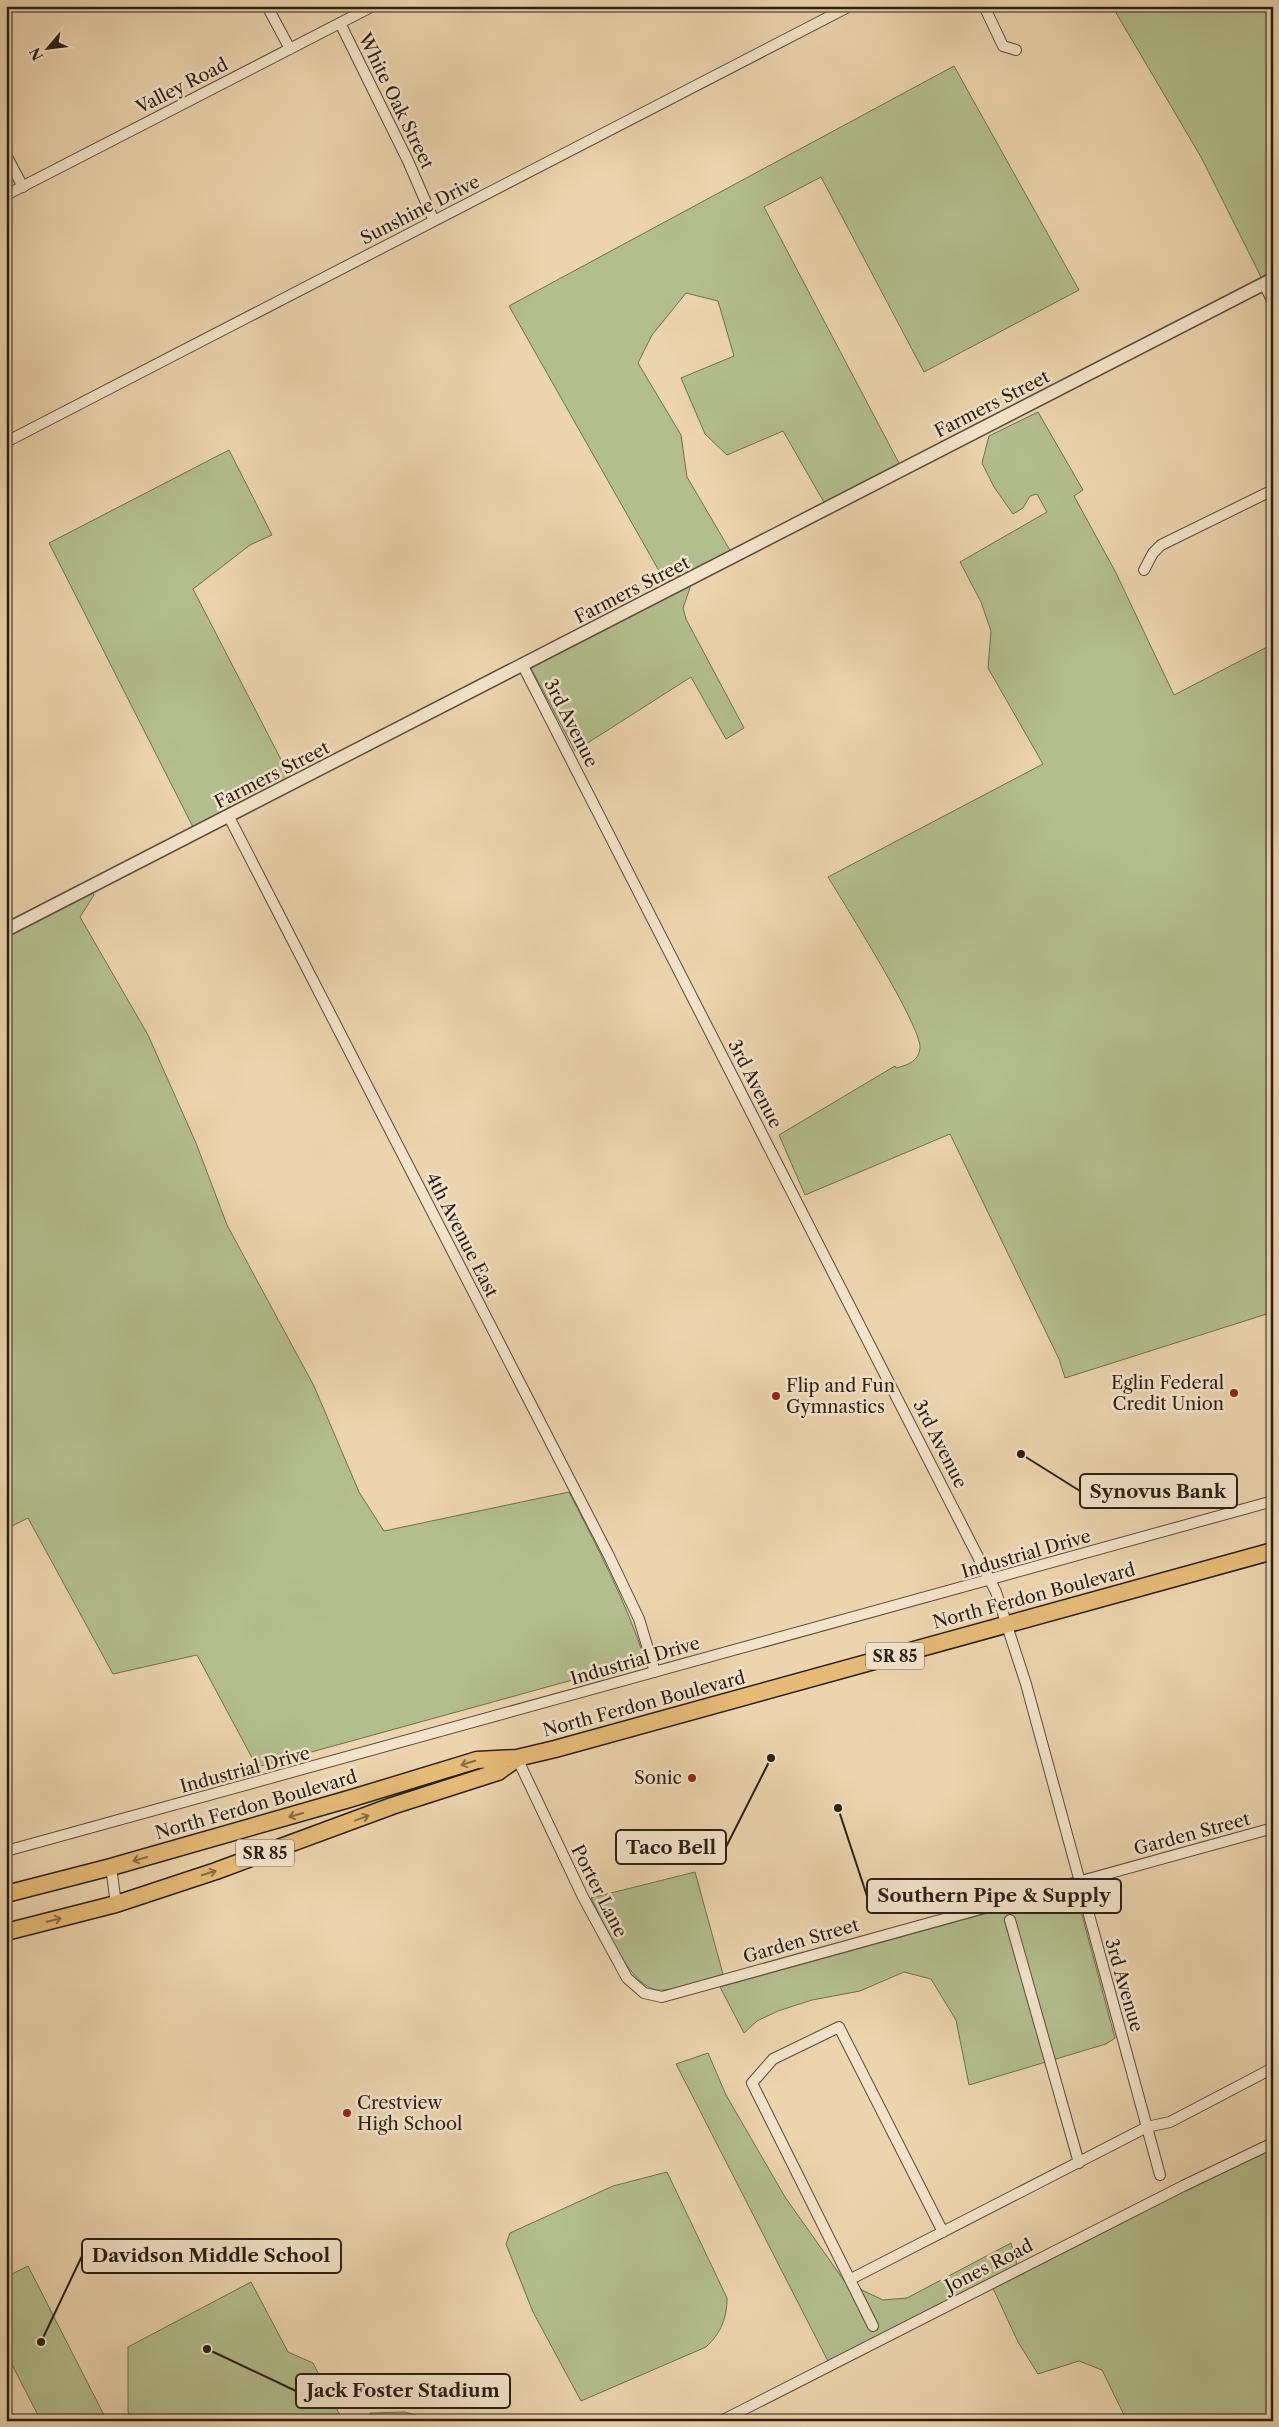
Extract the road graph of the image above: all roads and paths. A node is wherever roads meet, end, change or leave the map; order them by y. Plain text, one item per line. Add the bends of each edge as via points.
1 (267, 6) edge
2 (373, 6) edge
3 (850, 6) edge
4 (984, 6) edge
5 (340, 23) junction
6 (290, 49) junction
7 (1016, 50) dead end
8 (6, 155) edge
9 (23, 187) junction
10 (6, 196) edge
11 (434, 222) junction
12 (1268, 282) edge
13 (1273, 302) edge
14 (6, 442) edge
15 (1273, 490) edge
16 (1144, 570) dead end
17 (523, 666) junction
18 (229, 817) junction
19 (6, 930) edge
20 (1273, 1501) edge
21 (1273, 1551) edge
22 (990, 1581) junction
23 (1007, 1625) junction
24 (655, 1672) junction
25 (517, 1758) junction
26 (1273, 1828) edge
27 (6, 1852) edge
28 (111, 1867) junction
29 (1080, 1882) junction
30 (6, 1894) edge
31 (116, 1904) junction
32 (1010, 1920) dead end
33 (6, 1932) edge
34 (686, 1990) joint
35 (1273, 2068) edge
36 (1147, 2128) junction
37 (1273, 2143) edge
38 (1079, 2163) junction
39 (1160, 2175) dead end
40 (943, 2232) junction
41 (851, 2279) junction
42 (873, 2326) dead end
43 (721, 2421) edge

1 - 6 street
2 - 5 street, Valley Road
3 - 11 street, Sunshine Drive
4 - 7 street via 1003,46
5 - 6 street, Valley Road
5 - 11 street, White Oak Street
6 - 9 street, Valley Road
8 - 9 street
9 - 10 street, Valley Road
11 - 14 street, Sunshine Drive
12 - 13 street
12 - 17 street, Farmers Street
15 - 16 street via 1161,545
17 - 18 street, Farmers Street
17 - 22 street, 3rd Avenue
18 - 19 street, Farmers Street
18 - 24 street, 4th Avenue East via 609,1556 639,1619
20 - 22 street, Industrial Drive
21 - 23 main road, North Ferdon Boulevard / SR 85
22 - 23 street, 3rd Avenue
22 - 24 street, Industrial Drive
23 - 25 main road, North Ferdon Boulevard / SR 85
23 - 29 street, 3rd Avenue
24 - 27 street, Industrial Drive
25 -> 28 main road, North Ferdon Boulevard / SR 85 via 477,1760
31 -> 25 main road, North Ferdon Boulevard / SR 85 via 498,1772
25 - 34 street, Porter Lane via 583,1897 627,1978 650,1995 662,1997
26 - 29 street, Garden Street
28 - 30 main road, North Ferdon Boulevard / SR 85
28 - 31 street
29 - 34 street, Garden Street
29 - 36 street, 3rd Avenue
33 -> 31 main road, North Ferdon Boulevard / SR 85
32 - 38 street
35 - 36 street via 1170,2122
36 - 38 street
36 - 39 street, 3rd Avenue
37 - 43 street, Jones Road
38 - 40 street
40 - 41 street
40 - 41 street via 839,2027 772,2059 752,2083
41 - 42 street

